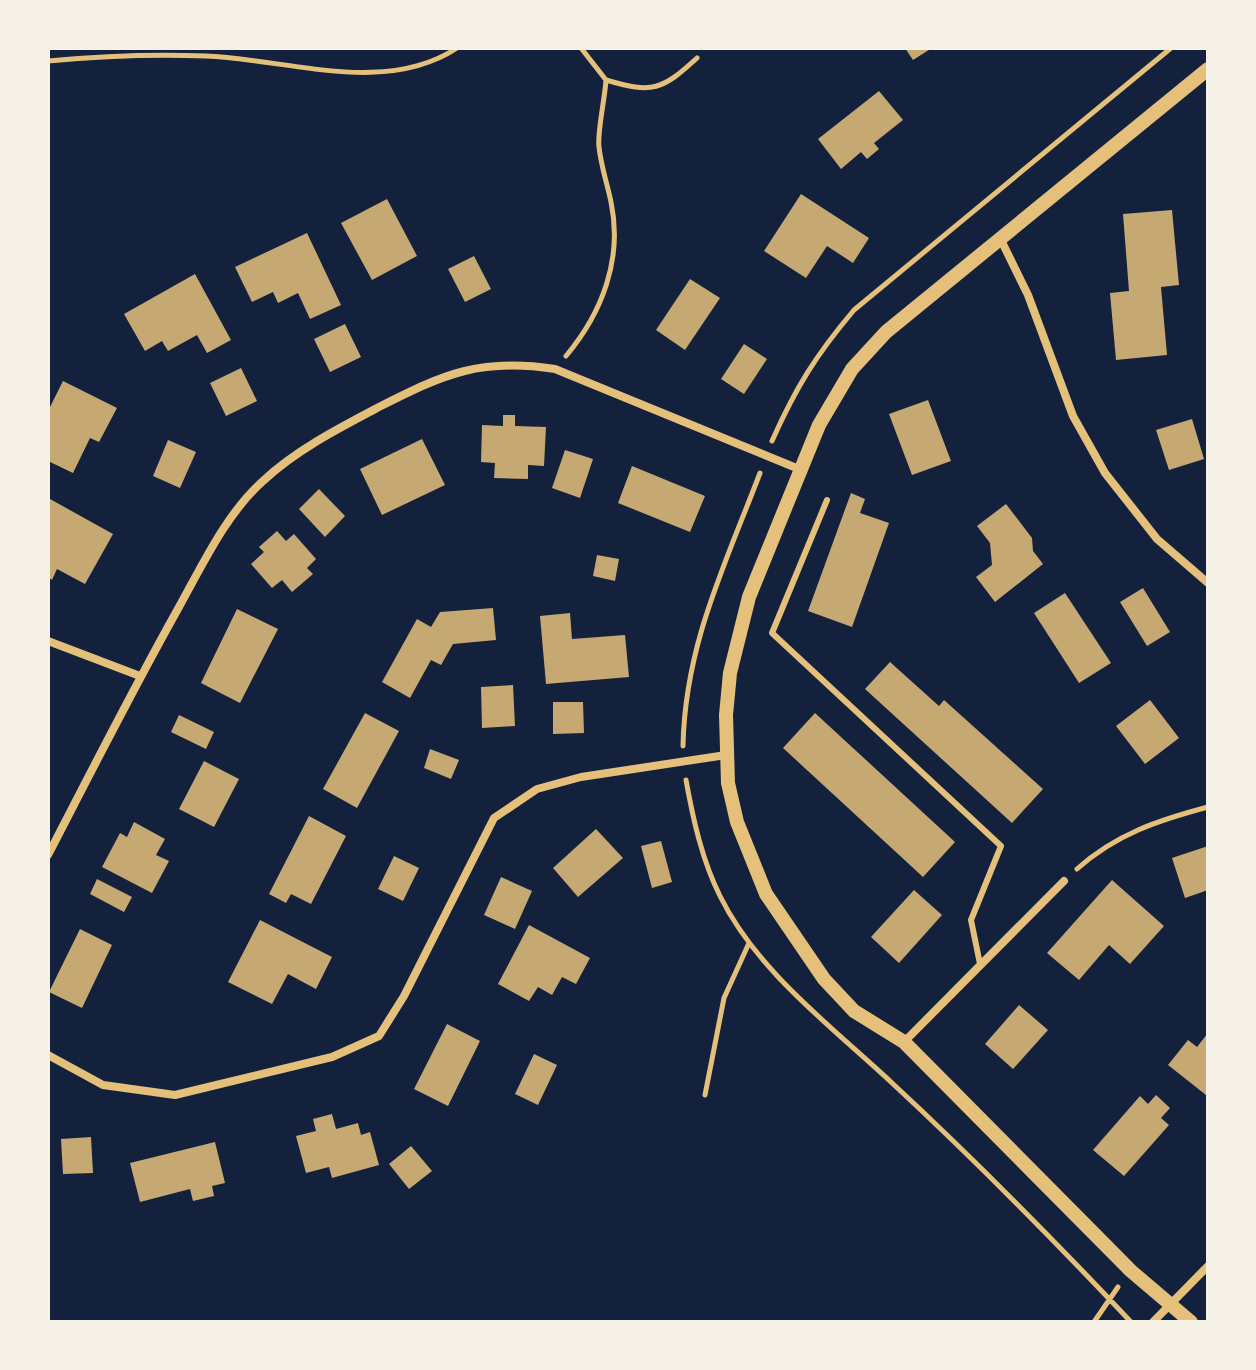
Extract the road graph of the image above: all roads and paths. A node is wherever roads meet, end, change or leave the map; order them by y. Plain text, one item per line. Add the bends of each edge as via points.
1 (457, 48) edge
2 (581, 48) edge
3 (1171, 48) edge
4 (697, 58) dead end
5 (48, 61) edge
6 (1208, 69) edge
7 (606, 80) junction
8 (1001, 240) junction
9 (555, 369) junction
10 (766, 454) junction
11 (799, 469) junction
12 (827, 500) dead end
13 (1208, 583) edge
14 (48, 641) edge
15 (140, 676) junction
16 (726, 755) junction
17 (683, 762) junction
18 (1208, 807) edge
19 (48, 855) edge
20 (1064, 881) joint
21 (749, 943) junction
22 (980, 964) junction
23 (904, 1042) junction
24 (48, 1055) edge
25 (705, 1095) dead end
26 (1208, 1266) edge
27 (1131, 1271) junction
28 (1109, 1299) junction
29 (1173, 1304) junction
30 (1094, 1322) edge
31 (1131, 1322) edge
32 (1153, 1322) edge
33 (1191, 1322) edge

1 - 5 path via 423,65 338,71 210,56
2 - 7 path
3 - 10 path via 854,310 816,354
4 - 7 path via 667,85 634,88
6 - 8 street
7 - 9 path via 598,143 615,251 587,331
8 - 11 street via 886,332 852,369
8 - 13 street via 1028,295 1073,416 1105,473 1157,539
9 - 10 street
9 - 15 street via 518,363 455,373 382,406 288,461 237,510
10 - 11 street
10 - 17 path via 693,654 684,704
11 - 16 street via 738,636 726,715
12 - 22 lane via 772,633 1001,846 971,920
14 - 15 street
15 - 19 street
16 - 17 street
16 - 23 street via 737,822 766,894 824,979 854,1011
17 - 21 path via 702,849 720,896
17 - 24 street via 537,789 494,818 379,1036 332,1057 175,1095 103,1085
18 - 20 path via 1139,827
20 - 22 street
21 - 25 path via 724,998
21 - 28 path via 835,1034 1014,1200
22 - 23 street
23 - 27 street
26 - 29 street
27 - 28 path
27 - 29 street
28 - 30 path
28 - 31 path
29 - 32 street
29 - 33 street

